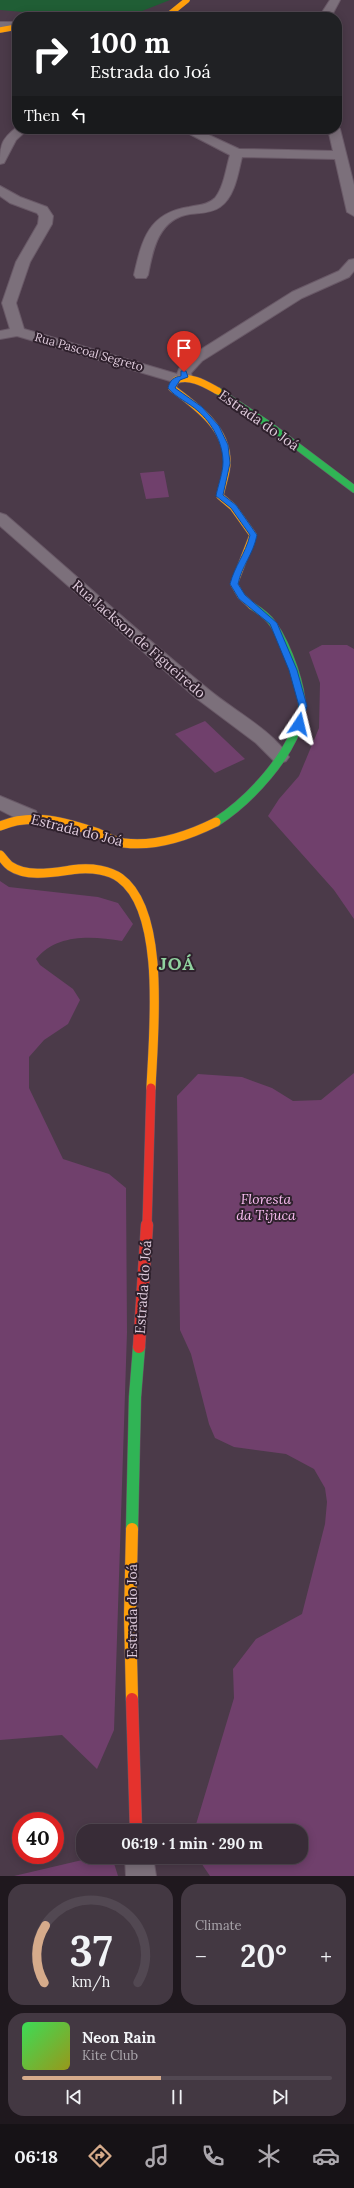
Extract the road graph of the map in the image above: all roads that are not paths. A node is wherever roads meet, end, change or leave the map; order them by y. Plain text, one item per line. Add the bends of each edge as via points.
1 (187, 0) edge
2 (335, 0) edge
3 (172, 12) edge
4 (328, 12) edge
5 (0, 25) edge
6 (12, 26) edge
7 (12, 27) edge
8 (0, 30) edge
9 (16, 134) edge
10 (197, 134) edge
11 (335, 134) edge
12 (237, 153) junction
13 (339, 155) junction
14 (0, 160) edge
15 (0, 190) edge
16 (354, 212) edge
17 (354, 264) edge
18 (141, 275) dead end
19 (18, 332) junction
20 (0, 335) edge
21 (181, 378) junction
22 (354, 489) edge
23 (0, 518) edge
24 (280, 757) junction
25 (0, 802) edge
26 (29, 816) junction
27 (0, 826) edge
28 (0, 855) edge
29 (136, 1824) edge
30 (140, 1864) edge
31 (141, 1876) edge

1 - 3 main road
2 - 4 street
5 - 6 street
7 - 8 main road
9 - 14 street via 11,138
10 - 12 street
11 - 13 street
12 - 13 street
12 - 18 street via 225,191 216,204 170,215 151,235
13 - 16 street
15 - 19 street via 15,200 42,210 46,216 23,262 9,303
17 - 21 street via 344,274 297,295 197,358
19 - 20 street, Rua Pascoal Segreto
19 - 21 street, Rua Pascoal Segreto
21 - 22 main road, Estrada do Joá via 211,386 250,411
21 - 24 main road, Estrada do Joá via 173,383 172,388 176,394 200,409 219,433 224,445 227,463 220,496 233,507 253,535 250,550 234,584 242,597 273,623 293,670 303,706 299,724
23 - 24 street, Rua Jackson de Figueiredo via 202,694 262,739
24 - 26 main road, Estrada do Joá via 244,803 232,814 206,828 171,841 124,843
25 - 26 street
26 - 27 main road, Estrada do Joá via 15,818
28 - 29 main road, Estrada do Joá via 3,861 25,871 91,869 120,878 130,890 139,908 151,945 154,966 146,1264 135,1397 131,1607
30 - 31 street

